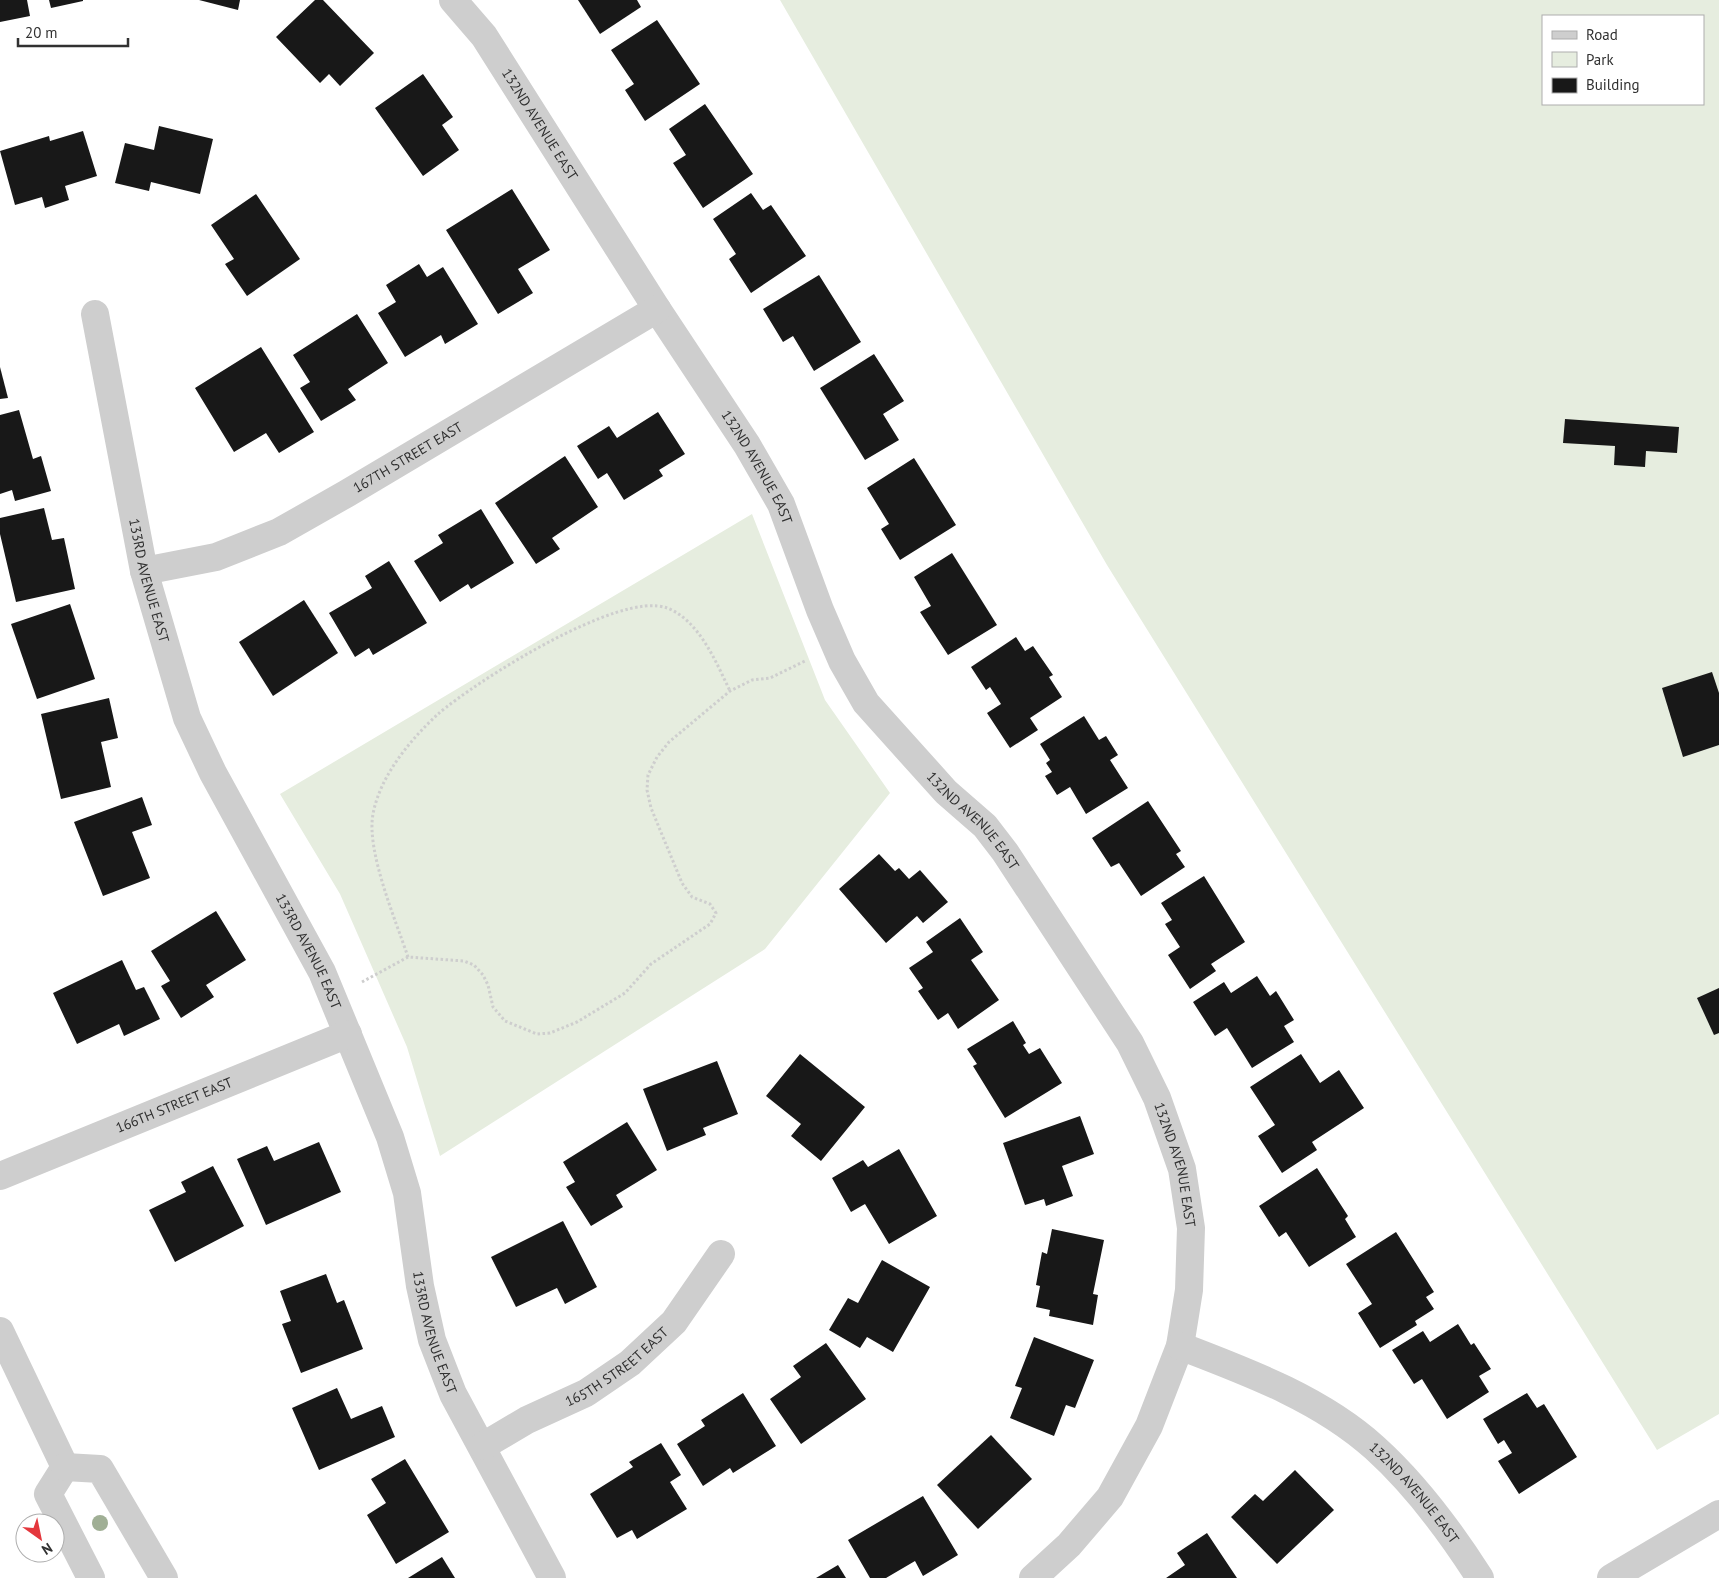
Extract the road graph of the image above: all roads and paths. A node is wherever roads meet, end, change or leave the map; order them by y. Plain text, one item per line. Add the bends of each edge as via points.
1 (452, 0) edge
2 (657, 309) junction
3 (95, 314) dead end
4 (144, 571) junction
5 (835, 646) junction
6 (730, 690) junction
7 (408, 957) junction
8 (333, 999) junction
9 (348, 1034) junction
10 (0, 1176) edge
11 (721, 1254) dead end
12 (0, 1330) edge
13 (1180, 1346) junction
14 (482, 1446) junction
15 (65, 1467) junction
16 (1719, 1514) edge
17 (91, 1578) edge
18 (164, 1578) edge
19 (552, 1578) edge
20 (1033, 1578) edge
21 (1480, 1578) edge
22 (1611, 1578) edge

1 - 2 street, 132ND AVENUE EAST via 484,36
2 - 4 street, 167TH STREET EAST via 279,532 216,556
2 - 5 street, 132ND AVENUE EAST via 742,437 781,504
3 - 4 street, 133RD AVENUE EAST
4 - 8 street, 133RD AVENUE EAST via 187,718 213,774 322,972
5 - 6 path via 770,678 752,680
5 - 13 street, 132ND AVENUE EAST via 866,703 1005,852 1130,1043 1157,1098 1182,1169 1191,1228 1189,1290
6 - 7 path via 708,650 683,617 666,607 641,606 602,616 557,638 479,684 438,715 393,767 383,783 372,815 372,841
6 - 7 path via 669,742 656,757 648,774 650,808 682,883 692,897 710,904 716,914 710,924 651,964 625,993 576,1022 550,1033 537,1034 505,1021 493,1007 486,980 474,965 464,961
7 - 8 path
8 - 9 street, 133RD AVENUE EAST
9 - 10 street, 166TH STREET EAST
9 - 14 street, 133RD AVENUE EAST via 390,1137 407,1192 420,1286 432,1340 453,1394
11 - 14 street, 165TH STREET EAST via 674,1322 630,1363 586,1393
12 - 15 street
13 - 20 street via 1149,1426 1110,1497 1069,1545
13 - 21 street, 132ND AVENUE EAST via 1257,1376 1329,1414 1374,1447 1415,1487 1456,1540
14 - 19 street, 133RD AVENUE EAST
15 - 17 street via 48,1494
15 - 18 street via 100,1469
16 - 22 street

